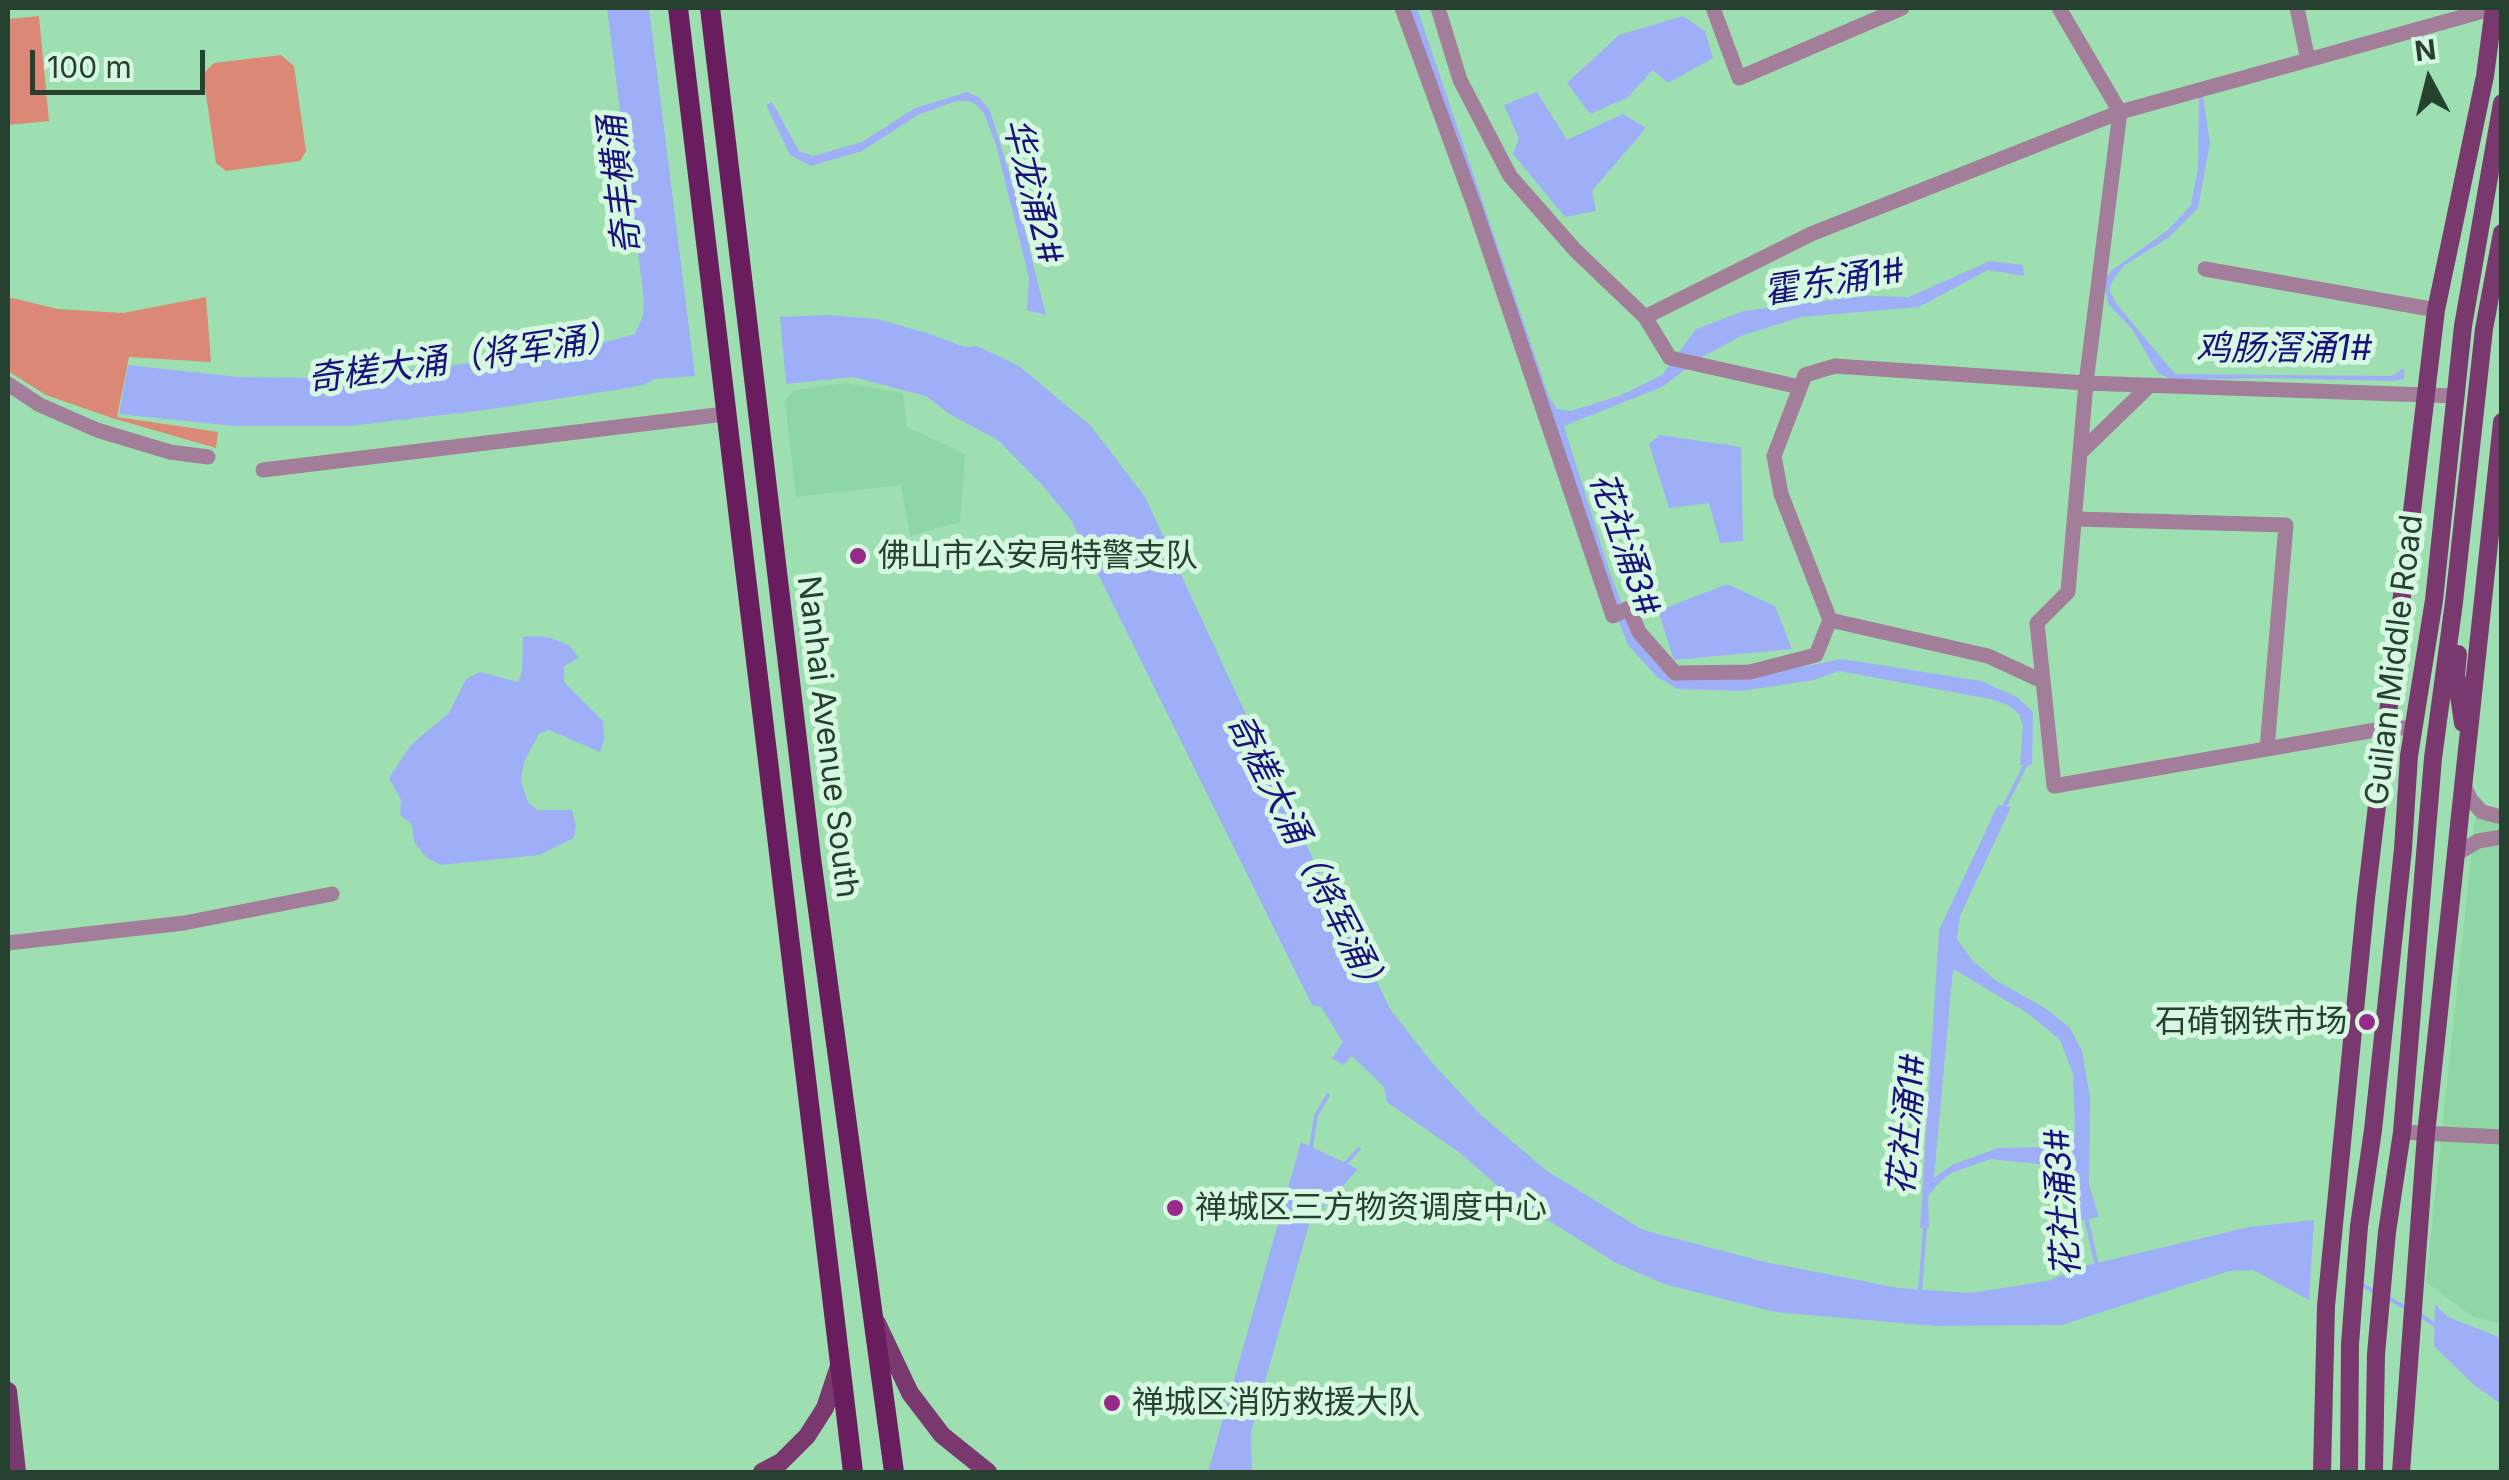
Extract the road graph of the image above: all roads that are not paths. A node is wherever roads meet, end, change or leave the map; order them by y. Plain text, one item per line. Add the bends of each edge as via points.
1 (678, 8) edge
2 (710, 8) edge
3 (1402, 8) edge
4 (1438, 8) edge
5 (1713, 8) edge
6 (1902, 8) edge
7 (2059, 8) edge
8 (2298, 8) edge
9 (2494, 8) edge
10 (2308, 60) junction
11 (2502, 103) edge
12 (2120, 112) junction
13 (2502, 233) edge
14 (2205, 270) dead end
15 (2436, 310) junction
16 (1645, 317) junction
17 (2086, 383) junction
18 (8, 384) edge
19 (2150, 385) junction
20 (1800, 387) junction
21 (2427, 396) junction
22 (2456, 396) junction
23 (2502, 412) edge
24 (725, 414) junction
25 (2502, 422) edge
26 (2472, 447) junction
27 (2080, 452) junction
28 (208, 457) dead end
29 (262, 470) dead end
30 (2075, 519) junction
31 (2454, 602) junction
32 (1830, 620) junction
33 (2042, 681) junction
34 (2387, 728) junction
35 (2414, 728) junction
36 (2467, 748) junction
37 (2267, 749) junction
38 (2463, 784) junction
39 (2502, 818) edge
40 (2502, 837) edge
41 (2456, 854) junction
42 (332, 894) dead end
43 (8, 944) edge
44 (2446, 948) junction
45 (2409, 1056) junction
46 (2402, 1132) junction
47 (2426, 1134) junction
48 (2502, 1138) edge
49 (874, 1315) junction
50 (840, 1363) junction
51 (8, 1391) edge
52 (17, 1472) edge
53 (762, 1472) edge
54 (853, 1472) edge
55 (894, 1472) edge
56 (988, 1472) edge
57 (2322, 1472) edge
58 (2349, 1472) edge
59 (2374, 1472) edge
60 (2401, 1472) edge

1 - 24 highway, Nanhai Avenue South
2 - 49 highway, Nanhai Avenue South via 808,838
3 - 32 street via 1582,529 1620,612 1628,608 1674,674 1750,672 1816,655
4 - 16 street via 1460,80 1510,176
5 - 6 street via 1739,78
7 - 12 street
8 - 10 street
9 - 10 street
9 - 15 main road
10 - 12 street
11 - 22 main road, Guilan Middle Road
12 - 16 street via 1811,234
12 - 17 street
13 - 26 main road, Guilan Middle Road
14 - 15 street
15 - 21 main road
16 - 20 street via 1670,358
17 - 19 street
17 - 20 street via 1835,366 1806,375
17 - 27 street
18 - 28 street via 97,430
19 - 21 street
19 - 27 street
20 - 32 street via 1774,456 1781,494
21 - 22 street
21 - 34 main road
22 - 35 main road, Guilan Middle Road
23 - 26 main road
24 - 29 street
24 - 50 highway, Nanhai Avenue South
25 - 36 main road
26 - 31 main road, Guilan Middle Road
27 - 30 street
30 - 33 street via 2068,592 2037,623
30 - 37 street via 2286,525
31 - 36 main road via 2461,623 2456,675
31 - 45 main road, Guilan Middle Road via 2433,758
32 - 33 street via 1988,656
33 - 37 street via 2054,786
34 - 35 street
34 - 37 street
34 - 57 main road via 2333,1217
35 - 58 main road, Guilan Middle Road via 2359,1226
36 - 38 main road
38 - 39 street via 2482,812
38 - 41 main road
40 - 41 street via 2478,840
41 - 44 main road
42 - 43 street via 184,923
44 - 45 main road
44 - 47 main road
45 - 46 main road, Guilan Middle Road
46 - 47 street
46 - 59 main road, Guilan Middle Road via 2376,1354
47 - 48 street
47 - 60 main road
49 - 55 highway, Nanhai Avenue South
49 - 56 main road via 910,1393 942,1435
50 - 53 main road via 826,1408 807,1436
50 - 54 highway, Nanhai Avenue South
51 - 52 main road

